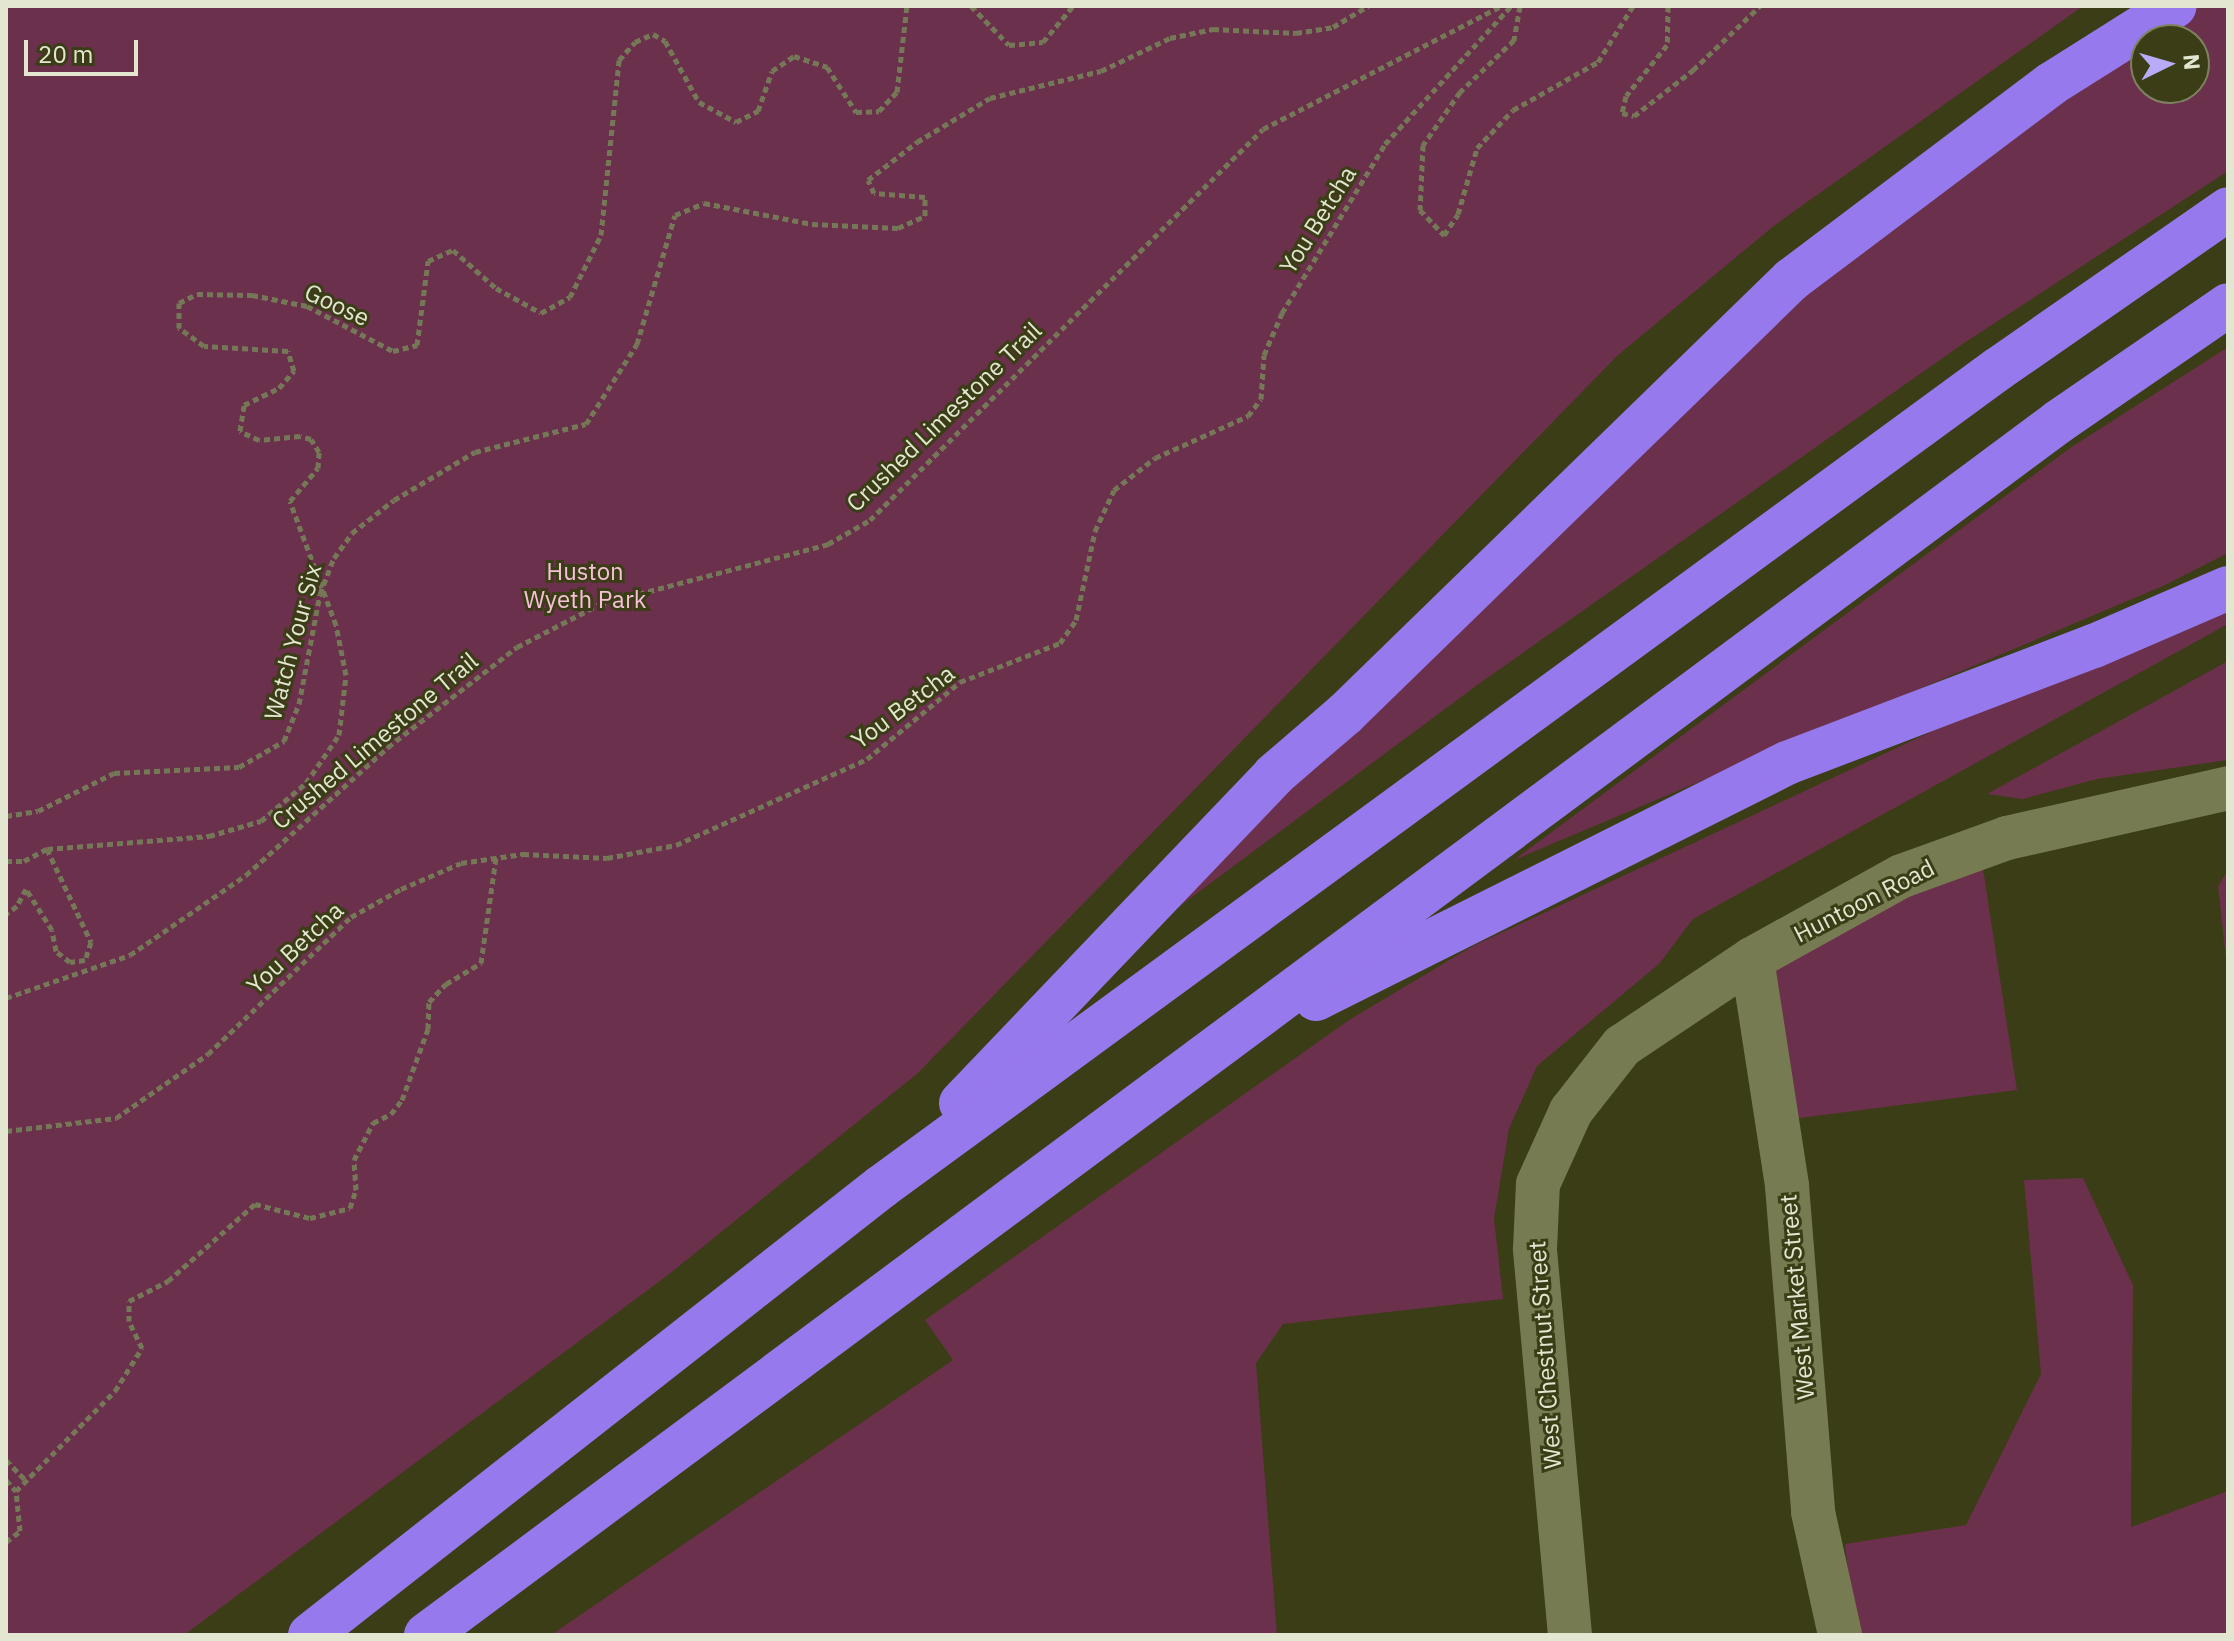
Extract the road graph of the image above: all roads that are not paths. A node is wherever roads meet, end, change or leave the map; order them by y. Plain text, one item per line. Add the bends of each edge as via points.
1 (2175, 6) edge
2 (2228, 209) edge
3 (2228, 305) edge
4 (2228, 588) edge
5 (2228, 788) edge
6 (1752, 959) junction
7 (1211, 1052) junction
8 (1589, 1088) joint
9 (881, 1187) junction
10 (310, 1635) edge
11 (426, 1635) edge
12 (1570, 1635) edge
13 (1840, 1635) edge

1 - 9 highway via 2051,84 1791,280 1345,714 1274,775
2 - 9 highway via 1998,369
3 - 7 highway via 2058,422
4 - 7 highway via 2094,646 1787,763
5 - 6 street, Huntoon Road via 1992,843 1902,876
6 - 8 street, Huntoon Road via 1622,1046
6 - 13 street, West Market Street via 1785,1171 1813,1512
7 - 11 highway
8 - 12 street, West Chestnut Street via 1571,1111 1538,1184 1535,1249
9 - 10 highway

